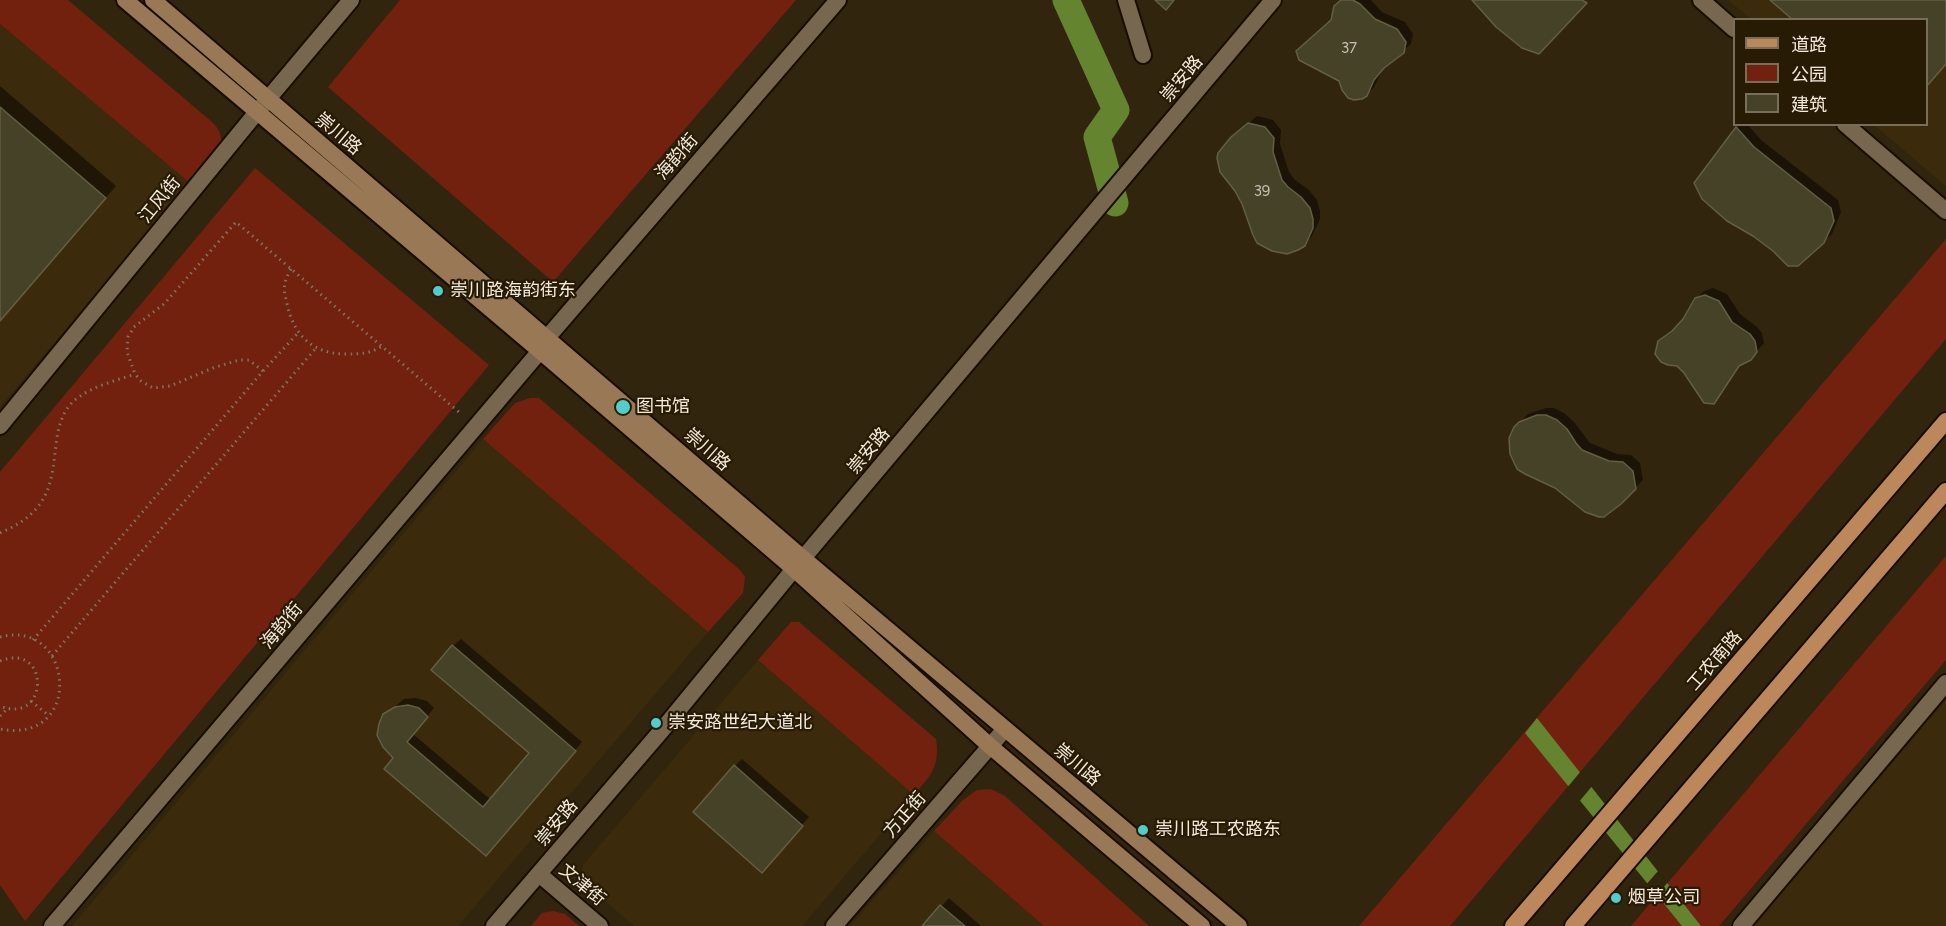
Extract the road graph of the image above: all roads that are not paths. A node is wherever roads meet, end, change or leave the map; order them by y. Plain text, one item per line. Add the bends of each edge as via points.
1 (125, 0) edge
2 (153, 0) edge
3 (351, 0) edge
4 (838, 0) edge
5 (1126, 0) edge
6 (1273, 0) edge
7 (1701, 0) edge
8 (1733, 28) edge
9 (1143, 55) dead end
10 (262, 106) junction
11 (1847, 126) edge
12 (1944, 205) edge
13 (543, 345) junction
14 (1946, 421) edge
15 (0, 426) edge
16 (1946, 491) edge
17 (799, 564) junction
18 (1946, 683) edge
19 (1005, 729) junction
20 (990, 746) junction
21 (539, 874) junction
22 (52, 926) edge
23 (494, 926) edge
24 (600, 926) edge
25 (834, 926) edge
26 (1202, 926) edge
27 (1239, 926) edge
28 (1513, 926) edge
29 (1573, 926) edge
30 (1741, 926) edge

1 - 10 main road, 崇川路
2 - 10 main road, 崇川路
3 - 10 street, 江风街
4 - 13 street, 海韵街
5 - 9 street
6 - 17 street, 崇安路
7 - 8 street
10 - 13 main road, 崇川路
10 - 15 street, 江风街
11 - 12 street
13 - 17 main road, 崇川路
13 - 22 street, 海韵街
14 - 28 main road, 工农南路
16 - 29 main road
17 - 19 main road, 崇川路
17 - 20 main road, 崇川路
17 - 21 street, 崇安路
18 - 30 street
19 - 20 street, 方正街
19 - 27 main road, 崇川路
20 - 25 street, 方正街
20 - 26 main road, 崇川路
21 - 23 street, 崇安路
21 - 24 street, 文津街

